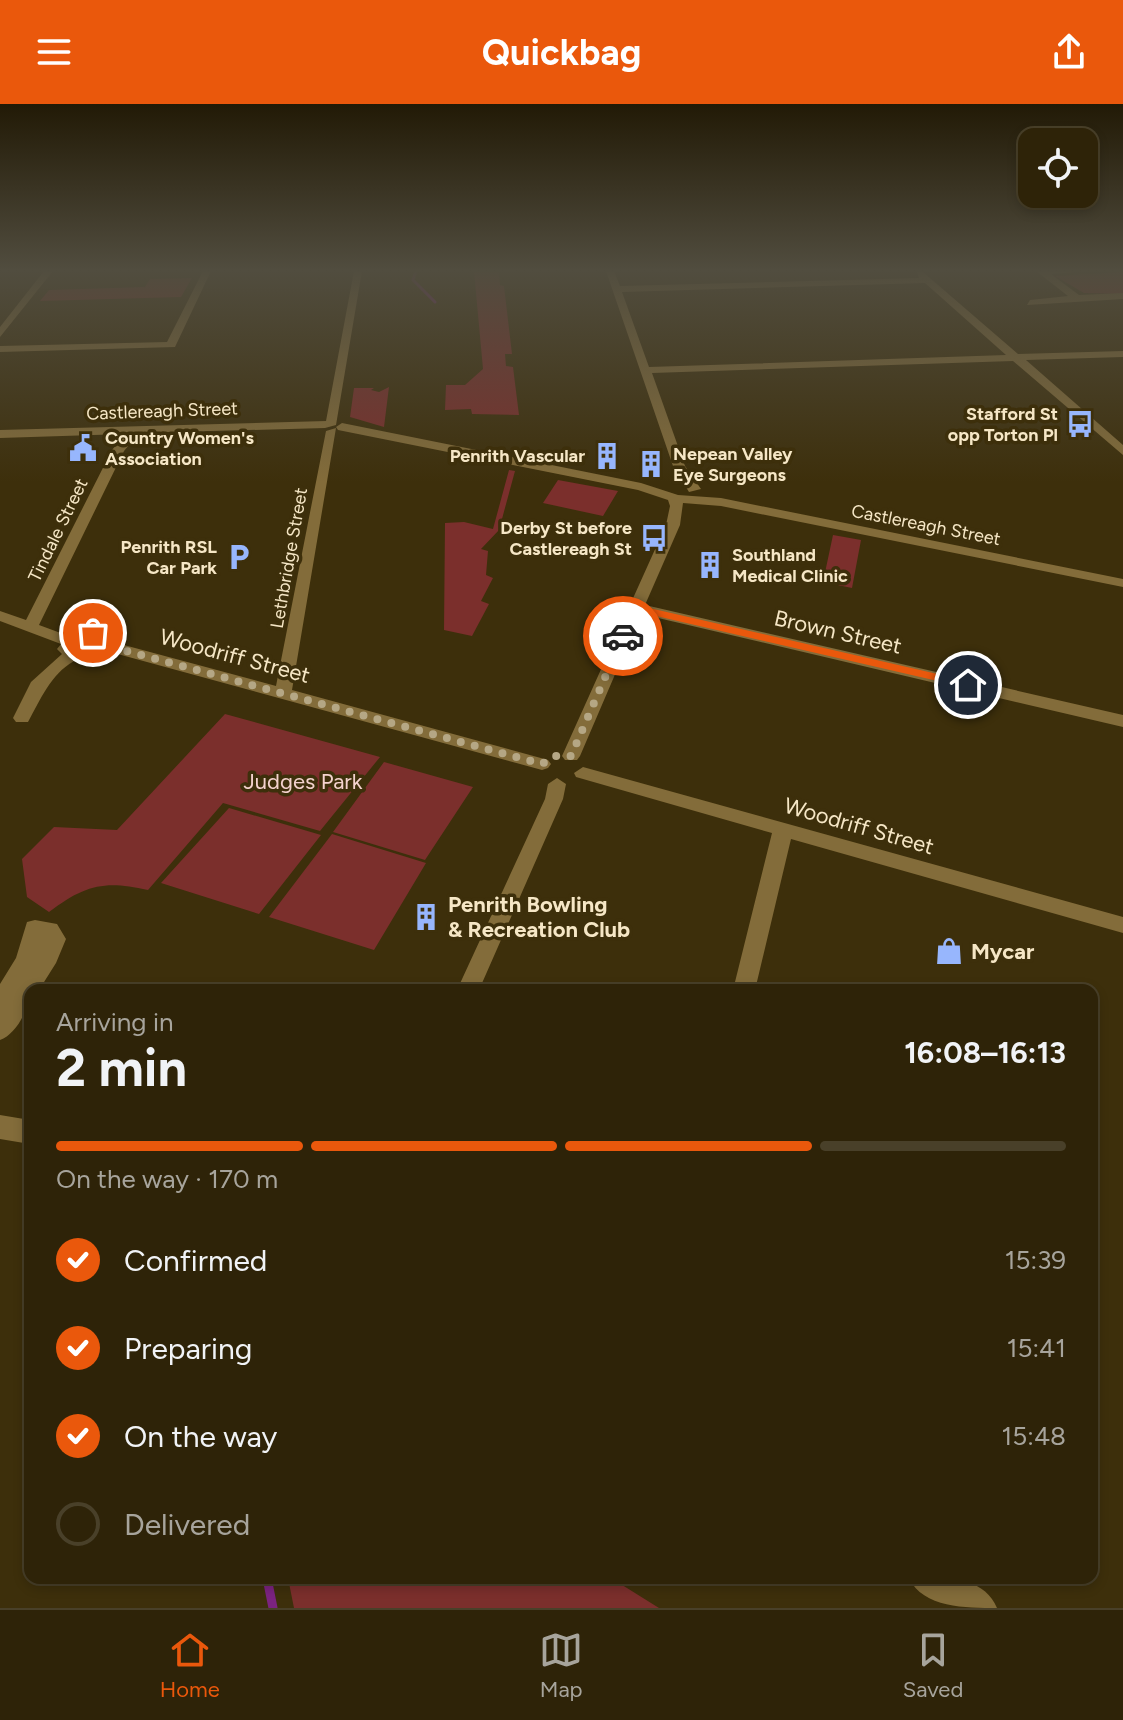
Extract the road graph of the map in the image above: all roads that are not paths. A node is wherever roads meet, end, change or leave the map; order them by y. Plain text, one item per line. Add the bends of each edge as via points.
1 (168, 341) edge
2 (347, 341) edge
3 (635, 341) edge
4 (997, 341) edge
5 (0, 349) edge
6 (1123, 354) edge
7 (1016, 358) junction
8 (645, 370) junction
9 (333, 426) junction
10 (136, 429) junction
11 (120, 430) junction
12 (0, 434) edge
13 (1123, 434) edge
14 (1105, 435) junction
15 (118, 450) junction
16 (1123, 451) edge
17 (682, 493) junction
18 (1123, 583) edge
19 (636, 608) junction
20 (0, 616) edge
21 (31, 625) junction
22 (70, 647) junction
23 (283, 693) junction
24 (22, 718) dead end
25 (1123, 721) edge
26 (571, 756) junction
27 (542, 764) junction
28 (583, 773) junction
29 (557, 784) junction
30 (783, 829) junction
31 (1123, 925) edge
32 (30, 984) edge
33 (471, 984) edge
34 (745, 984) edge
35 (24, 994) edge
36 (0, 1003) edge
37 (0, 1030) edge
38 (0, 1127) edge
39 (24, 1131) edge
40 (937, 1584) edge
41 (980, 1608) edge

1 - 5 street
2 - 9 street, Lethbridge Street
3 - 8 street
4 - 7 street
6 - 7 street
7 - 8 street
7 - 14 street
8 - 17 street via 679,466
9 - 10 street, Castlereagh Street
9 - 17 street, Castlereagh Street
9 - 23 street, Lethbridge Street
10 - 11 street, Castlereagh Street
10 - 15 street, Tindale Street
11 - 12 street, Castlereagh Street
11 - 15 street, Tindale Street
13 - 14 street
14 - 16 street
15 - 21 street, Tindale Street
17 - 18 street, Castlereagh Street
17 - 19 street via 681,520 673,525
19 - 25 street, Brown Street
19 - 26 street
20 - 21 street
21 - 22 street
22 - 23 street, Woodriff Street via 80,635 93,633 101,637 101,644
22 - 24 street via 37,686
23 - 27 street, Woodriff Street
26 - 27 street via 554,756
26 - 28 street
27 - 29 street via 543,777
28 - 29 street via 575,782
28 - 30 street, Woodriff Street
29 - 33 street
30 - 31 street, Woodriff Street
30 - 34 street
32 - 36 street via 55,939 49,930 35,928 27,961
35 - 37 street
38 - 39 street
40 - 41 street

